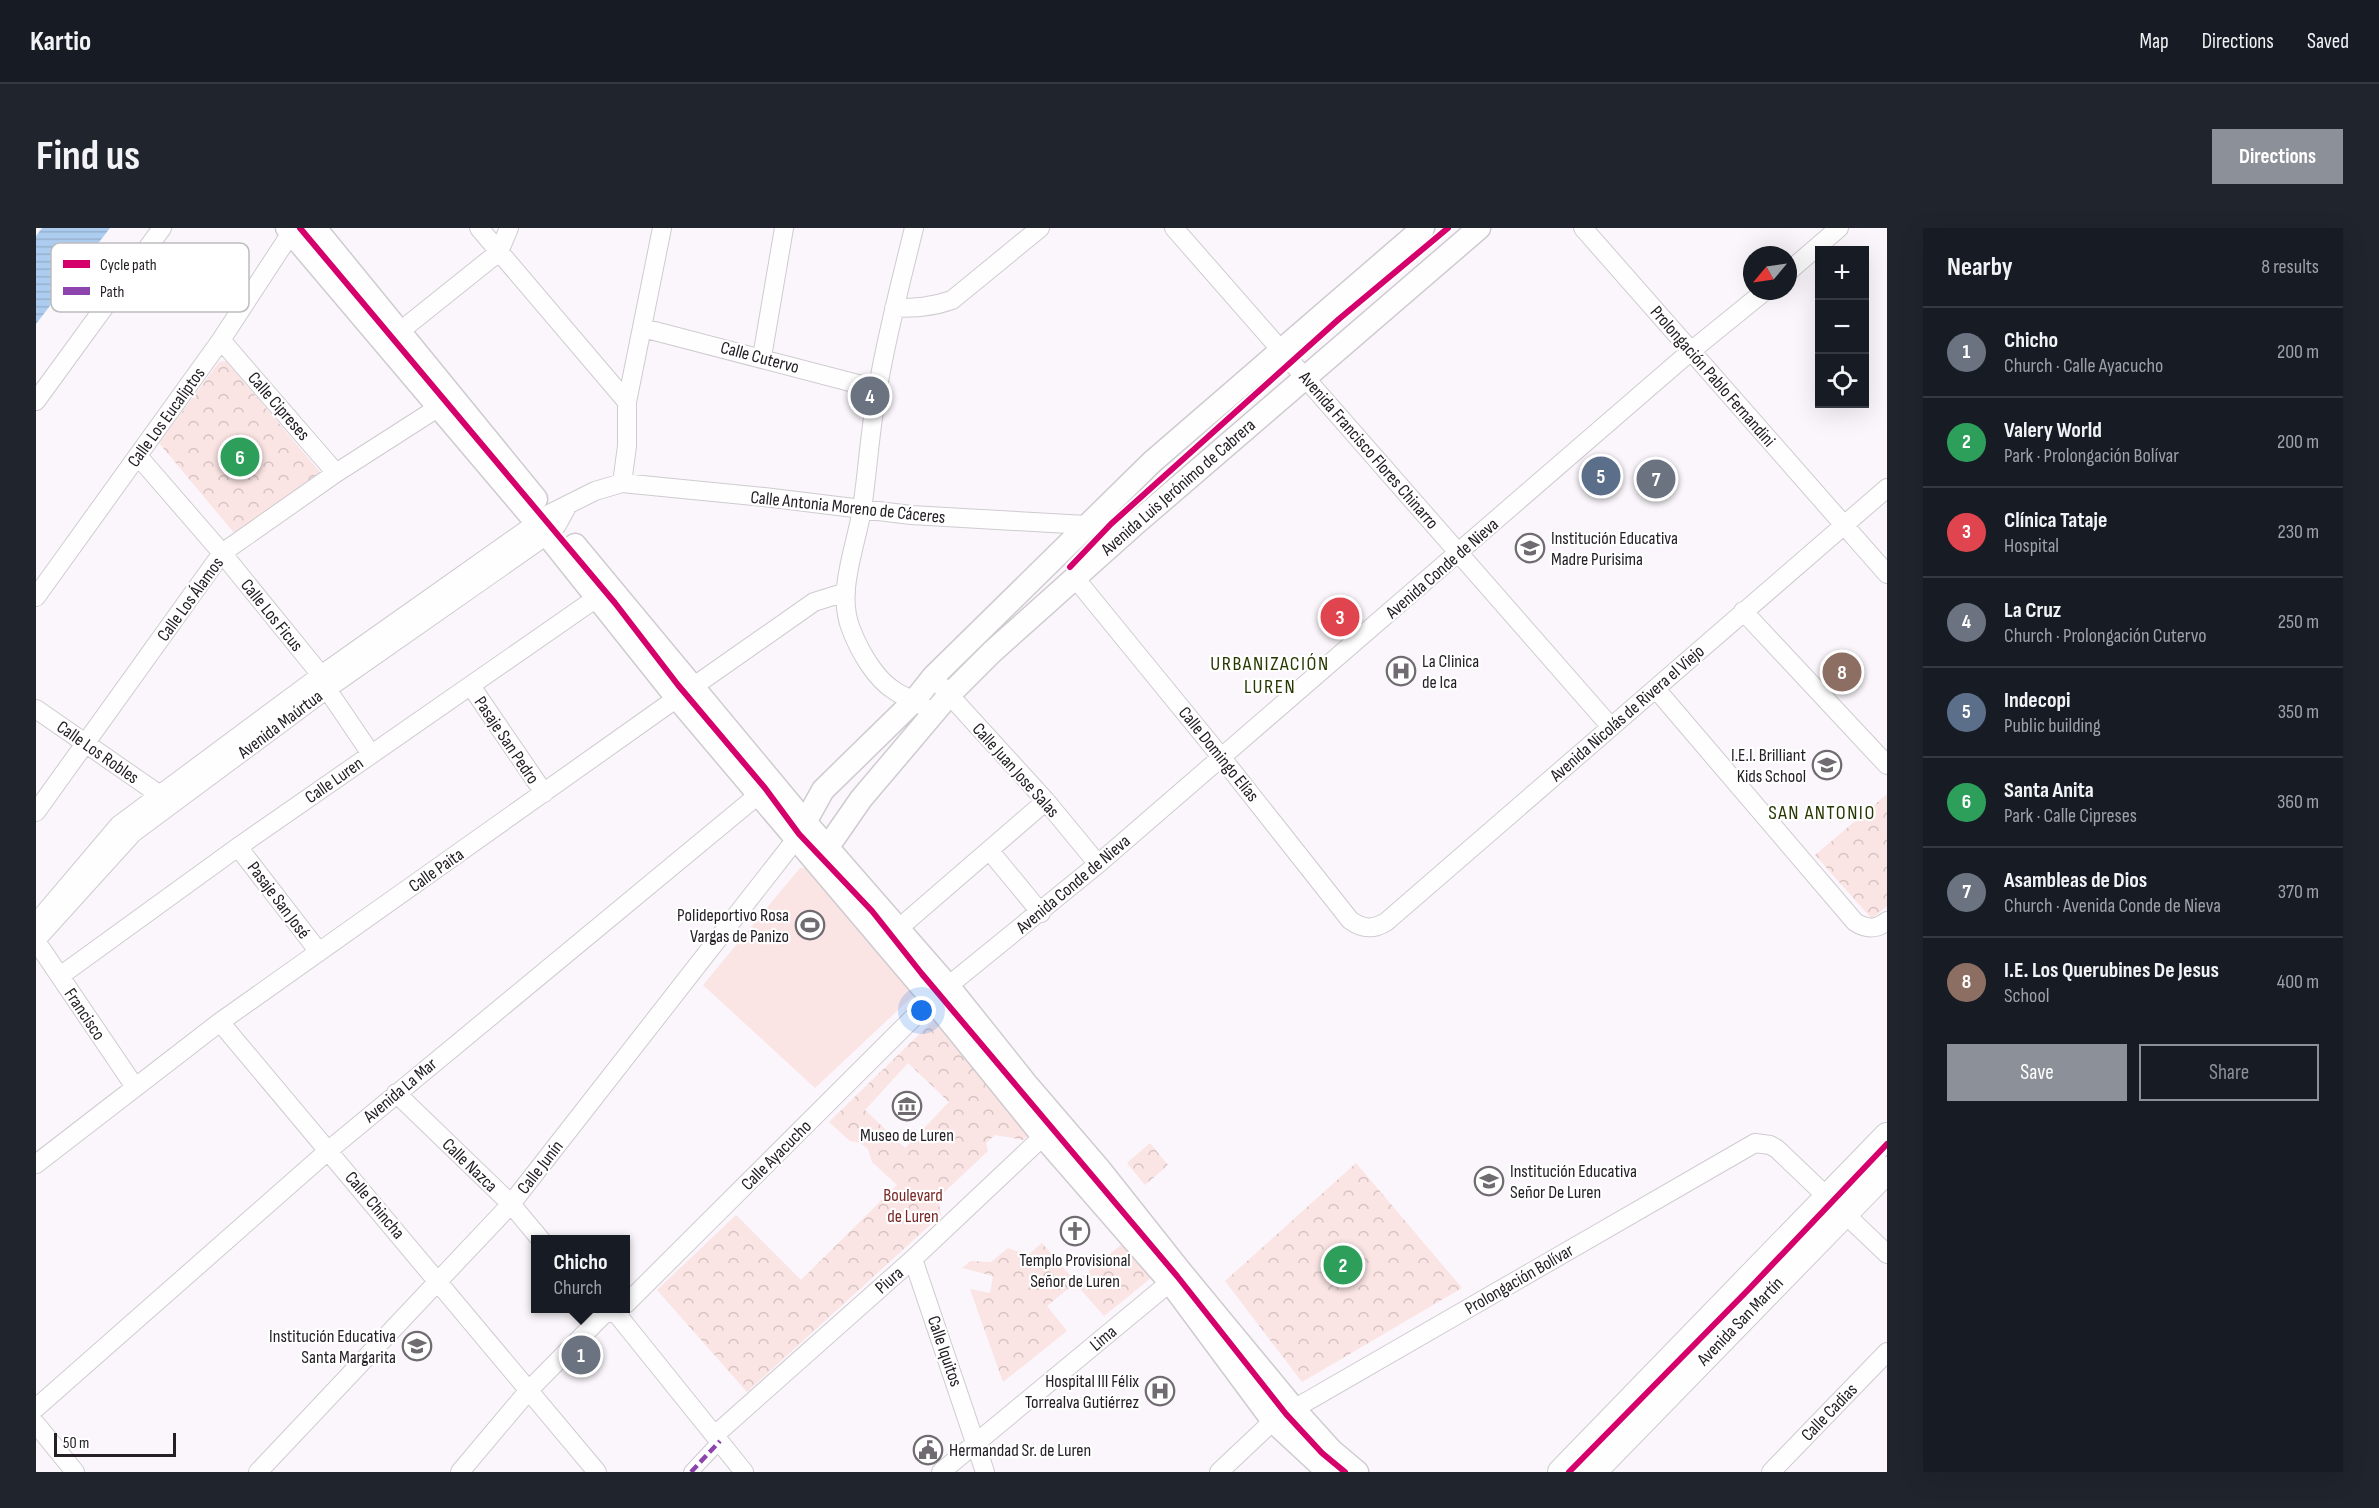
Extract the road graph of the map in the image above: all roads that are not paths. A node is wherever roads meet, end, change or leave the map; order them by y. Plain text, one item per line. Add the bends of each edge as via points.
1 (162, 228) edge
2 (315, 228) edge
3 (479, 228) edge
4 (509, 228) edge
5 (662, 228) edge
6 (784, 228) edge
7 (914, 228) edge
8 (1040, 228) edge
9 (1174, 228) edge
10 (1423, 228) edge
11 (1479, 228) edge
12 (1583, 228) edge
13 (1839, 228) edge
14 (289, 231) edge
15 (151, 243) edge
16 (499, 252) junction
17 (1797, 264) edge
18 (249, 295) edge
19 (1754, 300) edge
20 (894, 308) junction
21 (101, 312) edge
22 (238, 312) edge
23 (643, 328) junction
24 (391, 338) junction
25 (221, 340) junction
26 (1282, 351) junction
27 (1691, 351) junction
28 (762, 357) junction
29 (1306, 378) junction
30 (877, 389) junction
31 (36, 401) edge
32 (446, 402) junction
33 (627, 402) junction
34 (138, 456) junction
35 (336, 473) junction
36 (622, 483) junction
37 (1887, 489) edge
38 (862, 509) junction
39 (552, 521) junction
40 (1086, 525) junction
41 (1134, 525) junction
42 (1843, 525) junction
43 (222, 553) junction
44 (1459, 554) junction
45 (1887, 574) edge
46 (1075, 578) junction
47 (605, 592) junction
48 (846, 592) junction
49 (36, 597) edge
50 (1743, 611) junction
51 (933, 677) junction
52 (324, 682) junction
53 (471, 686) junction
54 (1656, 689) junction
55 (685, 693) junction
56 (949, 695) junction
57 (914, 701) junction
58 (36, 709) edge
59 (934, 714) junction
60 (1611, 727) junction
61 (86, 745) junction
62 (371, 754) junction
63 (1222, 758) junction
64 (1887, 765) edge
65 (766, 788) junction
66 (823, 790) junction
67 (544, 793) junction
68 (160, 795) junction
69 (1046, 801) junction
70 (36, 812) edge
71 (801, 831) junction
72 (238, 847) junction
73 (827, 848) junction
74 (989, 850) junction
75 (1098, 864) junction
76 (1041, 913) junction
77 (1887, 921) edge
78 (36, 923) edge
79 (1364, 927) joint
80 (899, 928) junction
81 (36, 940) edge
82 (319, 952) junction
83 (60, 976) junction
84 (936, 997) junction
85 (220, 1022) junction
86 (135, 1087) junction
87 (396, 1093) junction
88 (1051, 1129) junction
89 (1887, 1136) edge
90 (329, 1150) junction
91 (36, 1164) edge
92 (1887, 1170) edge
93 (511, 1204) junction
94 (1836, 1205) junction
95 (538, 1235) edge
96 (1887, 1254) edge
97 (913, 1259) junction
98 (1176, 1277) junction
99 (438, 1281) junction
100 (630, 1293) edge
101 (610, 1313) edge
102 (617, 1313) edge
103 (1887, 1352) edge
104 (529, 1390) junction
105 (36, 1408) edge
106 (1295, 1410) junction
107 (1273, 1421) junction
108 (36, 1424) edge
109 (718, 1438) junction
110 (976, 1442) junction
111 (75, 1472) edge
112 (258, 1472) edge
113 (460, 1472) edge
114 (597, 1472) edge
115 (691, 1472) edge
116 (744, 1472) edge
117 (941, 1472) edge
118 (985, 1472) edge
119 (1219, 1472) edge
120 (1328, 1472) edge
121 (1357, 1472) edge
122 (1561, 1472) edge
123 (1593, 1472) edge
124 (1771, 1472) edge

1 - 15 street
2 - 24 street
3 - 16 street
4 - 16 street
5 - 23 street
6 - 28 street
7 - 20 street
8 - 20 street via 952,300 927,307
9 - 26 street, Avenida Francisco Flores Chinarro
10 - 26 street, Avenida Luis Jerónimo de Cabrera
11 - 29 street, Avenida Luis Jerónimo de Cabrera
12 - 27 street, Prolongación Pablo Fernandini
13 - 17 street
14 - 18 street, Calle Los Eucaliptos
14 - 24 street
16 - 24 street
16 - 33 street
19 - 27 street, Avenida Conde de Nieva
20 - 30 street
21 - 31 street
22 - 25 street, Calle Los Eucaliptos
23 - 28 street, Calle Cutervo
23 - 33 street
24 - 32 street
25 - 34 street, Calle Los Eucaliptos
25 - 35 street, Calle Cipreses
26 - 29 street, Avenida Francisco Flores Chinarro
26 - 40 street, Avenida Luis Jerónimo de Cabrera via 1152,462
27 - 42 street, Prolongación Pablo Fernandini
27 - 44 street, Avenida Conde de Nieva
28 - 30 street, Calle Cutervo
29 - 41 street, Avenida Luis Jerónimo de Cabrera
29 - 44 street, Avenida Francisco Flores Chinarro
30 - 38 street
32 - 35 street, Calle Los Álamos
32 - 39 street
33 - 36 street
34 - 43 street, Calle Los Ficus
34 - 49 street, Calle Los Eucaliptos
35 - 43 street, Calle Los Álamos
36 - 38 street, Calle Antonia Moreno de Cáceres
36 - 39 street, Calle Antonia Moreno de Cáceres via 595,491
37 - 42 street, Avenida Nicolás de Rivera el Viejo
38 - 40 street, Calle Antonia Moreno de Cáceres
38 - 48 street
39 - 47 street
39 - 52 street, Avenida Maúrtua
40 - 41 street, Calle Antonia Moreno de Cáceres
40 - 51 street, Avenida Luis Jerónimo de Cabrera
41 - 46 street, Avenida Luis Jerónimo de Cabrera
42 - 45 street, Prolongación Pablo Fernandini
42 - 50 street, Avenida Nicolás de Rivera el Viejo
43 - 52 street, Calle Los Ficus
43 - 61 street, Calle Los Álamos
44 - 60 street, Avenida Francisco Flores Chinarro
44 - 63 street, Avenida Conde de Nieva
46 - 56 street, Avenida Luis Jerónimo de Cabrera
46 - 63 street, Calle Domingo Elías
47 - 53 street, Calle Luren
47 - 55 street
48 - 55 street, Calle Paita via 813,602
48 - 57 street via 850,629 866,660 893,690
50 - 54 street, Avenida Nicolás de Rivera el Viejo
50 - 64 street
51 - 56 street, Calle Juan Jose Salas
51 - 57 street, Avenida Luis Jerónimo de Cabrera
52 - 62 street, Calle Los Ficus
52 - 68 street, Avenida Maúrtua
52 - 81 street, Avenida Maúrtua via 133,833
53 - 62 street, Calle Luren
53 - 67 street, Pasaje San Pedro
54 - 60 street, Avenida Nicolás de Rivera el Viejo
54 - 77 street via 1855,922 1870,928
55 - 65 street
55 - 67 street, Calle Paita
56 - 59 street, Avenida Luis Jerónimo de Cabrera
56 - 69 street, Calle Juan Jose Salas
57 - 59 street
57 - 66 street, Avenida Luis Jerónimo de Cabrera
58 - 61 street, Calle Los Robles
59 - 73 street, Avenida Luis Jerónimo de Cabrera via 861,800
60 - 79 street, Avenida Nicolás de Rivera el Viejo via 1386,921
61 - 68 street, Calle Los Robles
61 - 70 street, Calle Los Álamos
62 - 72 street, Calle Luren
63 - 75 street, Avenida Conde de Nieva
63 - 79 street, Calle Domingo Elías via 1350,920
65 - 66 street via 798,794
65 - 71 street
65 - 87 street, Avenida La Mar
66 - 71 street, Avenida Luis Jerónimo de Cabrera
67 - 82 street, Calle Paita
68 - 78 street, Avenida Maúrtua via 119,825
69 - 74 street
69 - 75 street, Calle Juan Jose Salas
71 - 73 street
71 - 84 street
71 - 93 street, Calle Junín
72 - 82 street, Pasaje San José
72 - 83 street, Calle Luren
73 - 80 street
74 - 76 street
74 - 80 street
75 - 76 street, Avenida Conde de Nieva
76 - 84 street, Avenida Conde de Nieva
80 - 84 street
81 - 83 street, Francisco
82 - 85 street, Calle Paita
83 - 86 street, Francisco
84 - 88 street
84 - 100 street, Calle Ayacucho
85 - 86 street, Calle Paita
85 - 90 street, Calle Chincha
86 - 91 street, Calle Paita
87 - 90 street, Avenida La Mar
87 - 93 street, Calle Nazca
88 - 97 street, Piura
88 - 98 street
89 - 94 main road, Avenida San Martín
90 - 99 street, Calle Chincha
90 - 105 street, Avenida La Mar
92 - 94 main road, Avenida San Martín
93 - 95 street, Calle Nazca
93 - 99 street, Calle Junín
94 - 96 street
94 - 106 street, Prolongación Bolívar via 1777,1149 1755,1143
94 - 122 main road, Avenida San Martín
94 - 123 main road, Avenida San Martín
97 - 109 street, Piura
97 - 110 street, Calle Iquitos
98 - 106 street
98 - 107 street
98 - 110 street, Lima
99 - 104 street, Calle Chincha
99 - 112 street, Calle Junín
101 - 104 street, Calle Ayacucho
102 - 109 street
103 - 124 street, Calle Cadias
104 - 113 street, Calle Ayacucho
104 - 114 street, Calle Chincha
106 - 107 street, Prolongación Bolívar
106 - 121 street
107 - 119 street, Prolongación Bolívar
107 - 120 street
108 - 111 street
109 - 115 street
109 - 116 street
110 - 117 street, Lima
110 - 118 street, Calle Iquitos

